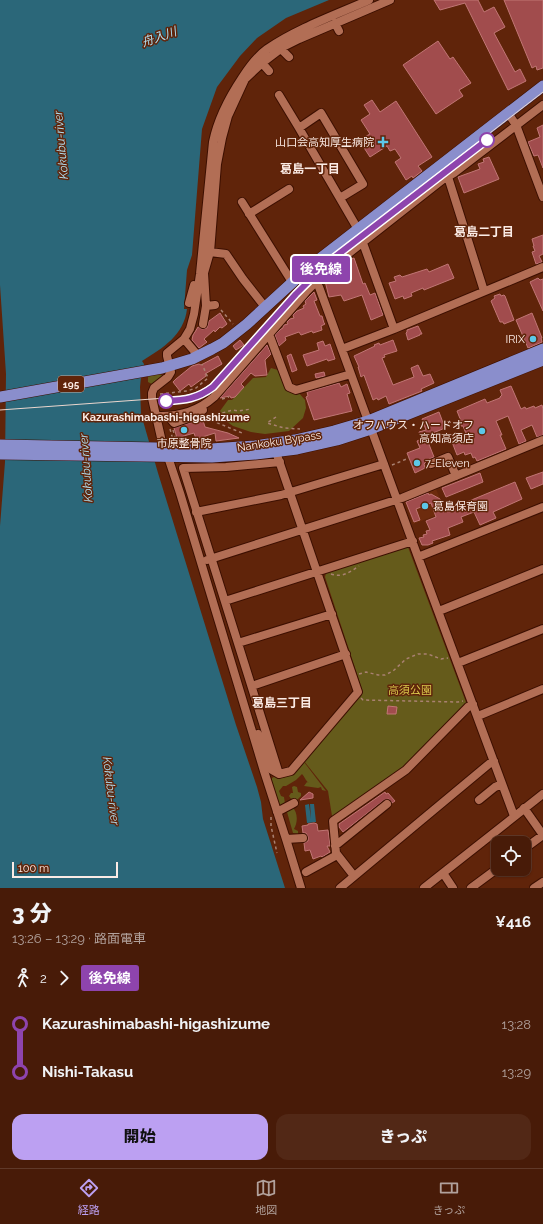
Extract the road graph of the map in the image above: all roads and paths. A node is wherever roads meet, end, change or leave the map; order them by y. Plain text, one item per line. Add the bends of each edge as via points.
1 (369, 0) edge
2 (390, 0) edge
3 (281, 49) junction
4 (290, 57) dead end
5 (262, 63) junction
6 (269, 71) dead end
7 (244, 78) junction
8 (543, 86) edge
9 (279, 95) dead end
10 (543, 104) edge
11 (508, 113) junction
12 (516, 125) junction
13 (299, 128) junction
14 (461, 150) junction
15 (470, 161) junction
16 (448, 177) junction
17 (289, 189) dead end
18 (543, 196) edge
19 (340, 198) junction
20 (242, 202) dead end
21 (249, 214) junction
22 (357, 230) junction
23 (363, 243) junction
24 (331, 251) junction
25 (210, 252) junction
26 (339, 261) junction
27 (543, 267) edge
28 (202, 270) junction
29 (292, 282) junction
30 (316, 282) junction
31 (484, 291) junction
32 (189, 303) dead end
33 (215, 305) dead end
34 (206, 306) junction
35 (265, 307) junction
36 (203, 324) dead end
37 (394, 329) junction
38 (269, 334) junction
39 (184, 339) junction
40 (342, 349) junction
41 (543, 349) edge
42 (195, 352) dead end
43 (543, 360) edge
44 (200, 361) dead end
45 (170, 366) junction
46 (351, 374) junction
47 (152, 395) junction
48 (0, 397) edge
49 (202, 408) junction
50 (251, 409) dead end
51 (156, 416) junction
52 (276, 417) dead end
53 (172, 420) junction
54 (214, 422) junction
55 (369, 425) junction
56 (242, 432) dead end
57 (302, 432) dead end
58 (543, 440) edge
59 (177, 443) dead end
60 (0, 445) edge
61 (164, 452) junction
62 (0, 454) edge
63 (278, 457) junction
64 (409, 458) dead end
65 (431, 464) dead end
66 (387, 465) junction
67 (456, 476) junction
68 (290, 492) junction
69 (397, 500) junction
70 (543, 507) edge
71 (196, 512) junction
72 (190, 526) junction
73 (303, 529) junction
74 (413, 541) junction
75 (418, 557) junction
76 (208, 559) junction
77 (543, 569) edge
78 (318, 571) junction
79 (225, 601) junction
80 (439, 611) junction
81 (332, 614) junction
82 (217, 617) junction
83 (543, 628) edge
84 (238, 643) junction
85 (346, 654) junction
86 (450, 657) dead end
87 (458, 663) junction
88 (353, 677) junction
89 (252, 686) junction
90 (543, 689) edge
91 (356, 695) junction
92 (470, 702) junction
93 (478, 716) junction
94 (252, 731) junction
95 (494, 761) junction
96 (279, 774) junction
97 (502, 784) junction
98 (543, 794) edge
99 (479, 800) dead end
100 (294, 803) dead end
101 (387, 804) dead end
102 (524, 808) junction
103 (274, 812) junction
104 (514, 816) junction
105 (543, 835) edge
106 (304, 838) dead end
107 (286, 840) junction
108 (531, 844) edge
109 (336, 851) junction
110 (277, 853) dead end
111 (306, 872) dead end
112 (442, 873) junction
113 (491, 873) edge
114 (354, 876) junction
115 (543, 882) edge
116 (301, 888) edge
117 (340, 888) edge
118 (424, 888) edge
119 (453, 888) edge
120 (471, 888) edge
121 (534, 888) edge

1 - 7 street via 313,24 273,46 250,64
2 - 3 street via 337,27 299,39
3 - 4 street
3 - 5 street
5 - 6 street
5 - 7 street
7 - 25 street via 222,138 217,164
7 - 28 street via 227,100 216,127
8 - 11 highway, 195
9 - 13 street
10 - 12 street
11 - 12 street
11 - 14 highway, 195
12 - 15 street
12 - 18 street
13 - 19 street
13 - 19 street via 321,113 363,184
14 - 15 street
14 - 22 highway, 195
15 - 16 street
16 - 23 street
16 - 31 street
17 - 21 street
19 - 22 street
20 - 21 street
21 - 29 street via 259,237
22 - 23 street
22 - 24 highway, 195
23 - 26 street
23 - 37 street
24 - 26 street
24 - 29 highway, 195
25 - 28 street
25 - 35 street via 228,256 242,279
26 - 30 street
27 - 31 street
28 - 32 street via 196,271
28 - 34 street
28 - 39 street via 194,314
29 - 35 highway, 195
30 - 38 street
30 - 40 street
31 - 37 street
33 - 34 street
34 - 36 street
35 - 45 highway, 195 via 223,343 192,359
37 - 40 street
38 - 46 street via 289,387 296,390
38 - 49 street
39 - 42 street
39 - 45 street via 167,353
40 - 46 street
41 - 55 highway, Nankoku Bypass
43 - 55 highway, Nankoku Bypass
44 - 47 path via 208,378 199,386 187,391
45 - 47 street via 171,372 168,377 155,386
45 - 48 highway, 195
46 - 55 street
47 - 51 street
49 - 53 street
49 - 54 path via 205,410 202,413
50 - 54 path via 219,413 220,420
51 - 53 street
51 - 61 street
52 - 57 path via 267,423
53 - 59 path
54 - 56 path
55 - 61 highway, Nankoku Bypass via 274,444
55 - 63 highway, Nankoku Bypass
55 - 66 street
58 - 67 street
60 - 61 highway, Nankoku Bypass
61 - 62 highway, Nankoku Bypass
61 - 63 highway, Nankoku Bypass via 224,457
61 - 72 street
63 - 68 street
63 - 71 street via 226,467 183,468
64 - 66 path
65 - 67 street via 448,458
66 - 68 street
66 - 69 street
67 - 69 street
68 - 71 street
68 - 73 street
69 - 73 street
69 - 74 street
70 - 75 street
71 - 76 street
72 - 76 street via 194,528
72 - 82 street
73 - 76 street
73 - 78 street
74 - 75 street
74 - 78 street
75 - 80 street
76 - 79 street
76 - 82 street via 216,595
77 - 80 street
78 - 79 street
78 - 81 street
79 - 84 street
80 - 87 street
81 - 84 street
81 - 85 street
82 - 94 street
83 - 87 street
84 - 89 street
85 - 88 street
85 - 89 street
86 - 88 path via 441,660 428,654 418,654 406,658 393,671 384,675 366,672
87 - 92 street
88 - 91 street via 358,692
89 - 96 street
90 - 93 street
91 - 92 path via 363,700
91 - 96 street via 291,771
92 - 93 street
92 - 109 street via 406,770 333,821
93 - 95 street
94 - 96 street via 258,733 272,770
94 - 103 street
95 - 97 street
95 - 114 street
97 - 99 street
97 - 104 street
98 - 102 street
100 - 103 street
101 - 109 street
102 - 104 street
102 - 105 street
103 - 107 street
103 - 110 path via 271,826
104 - 112 street
105 - 108 street
106 - 107 street
107 - 116 street
109 - 111 street
109 - 114 street
112 - 118 street
112 - 119 street
113 - 120 street
114 - 117 street
115 - 121 street

